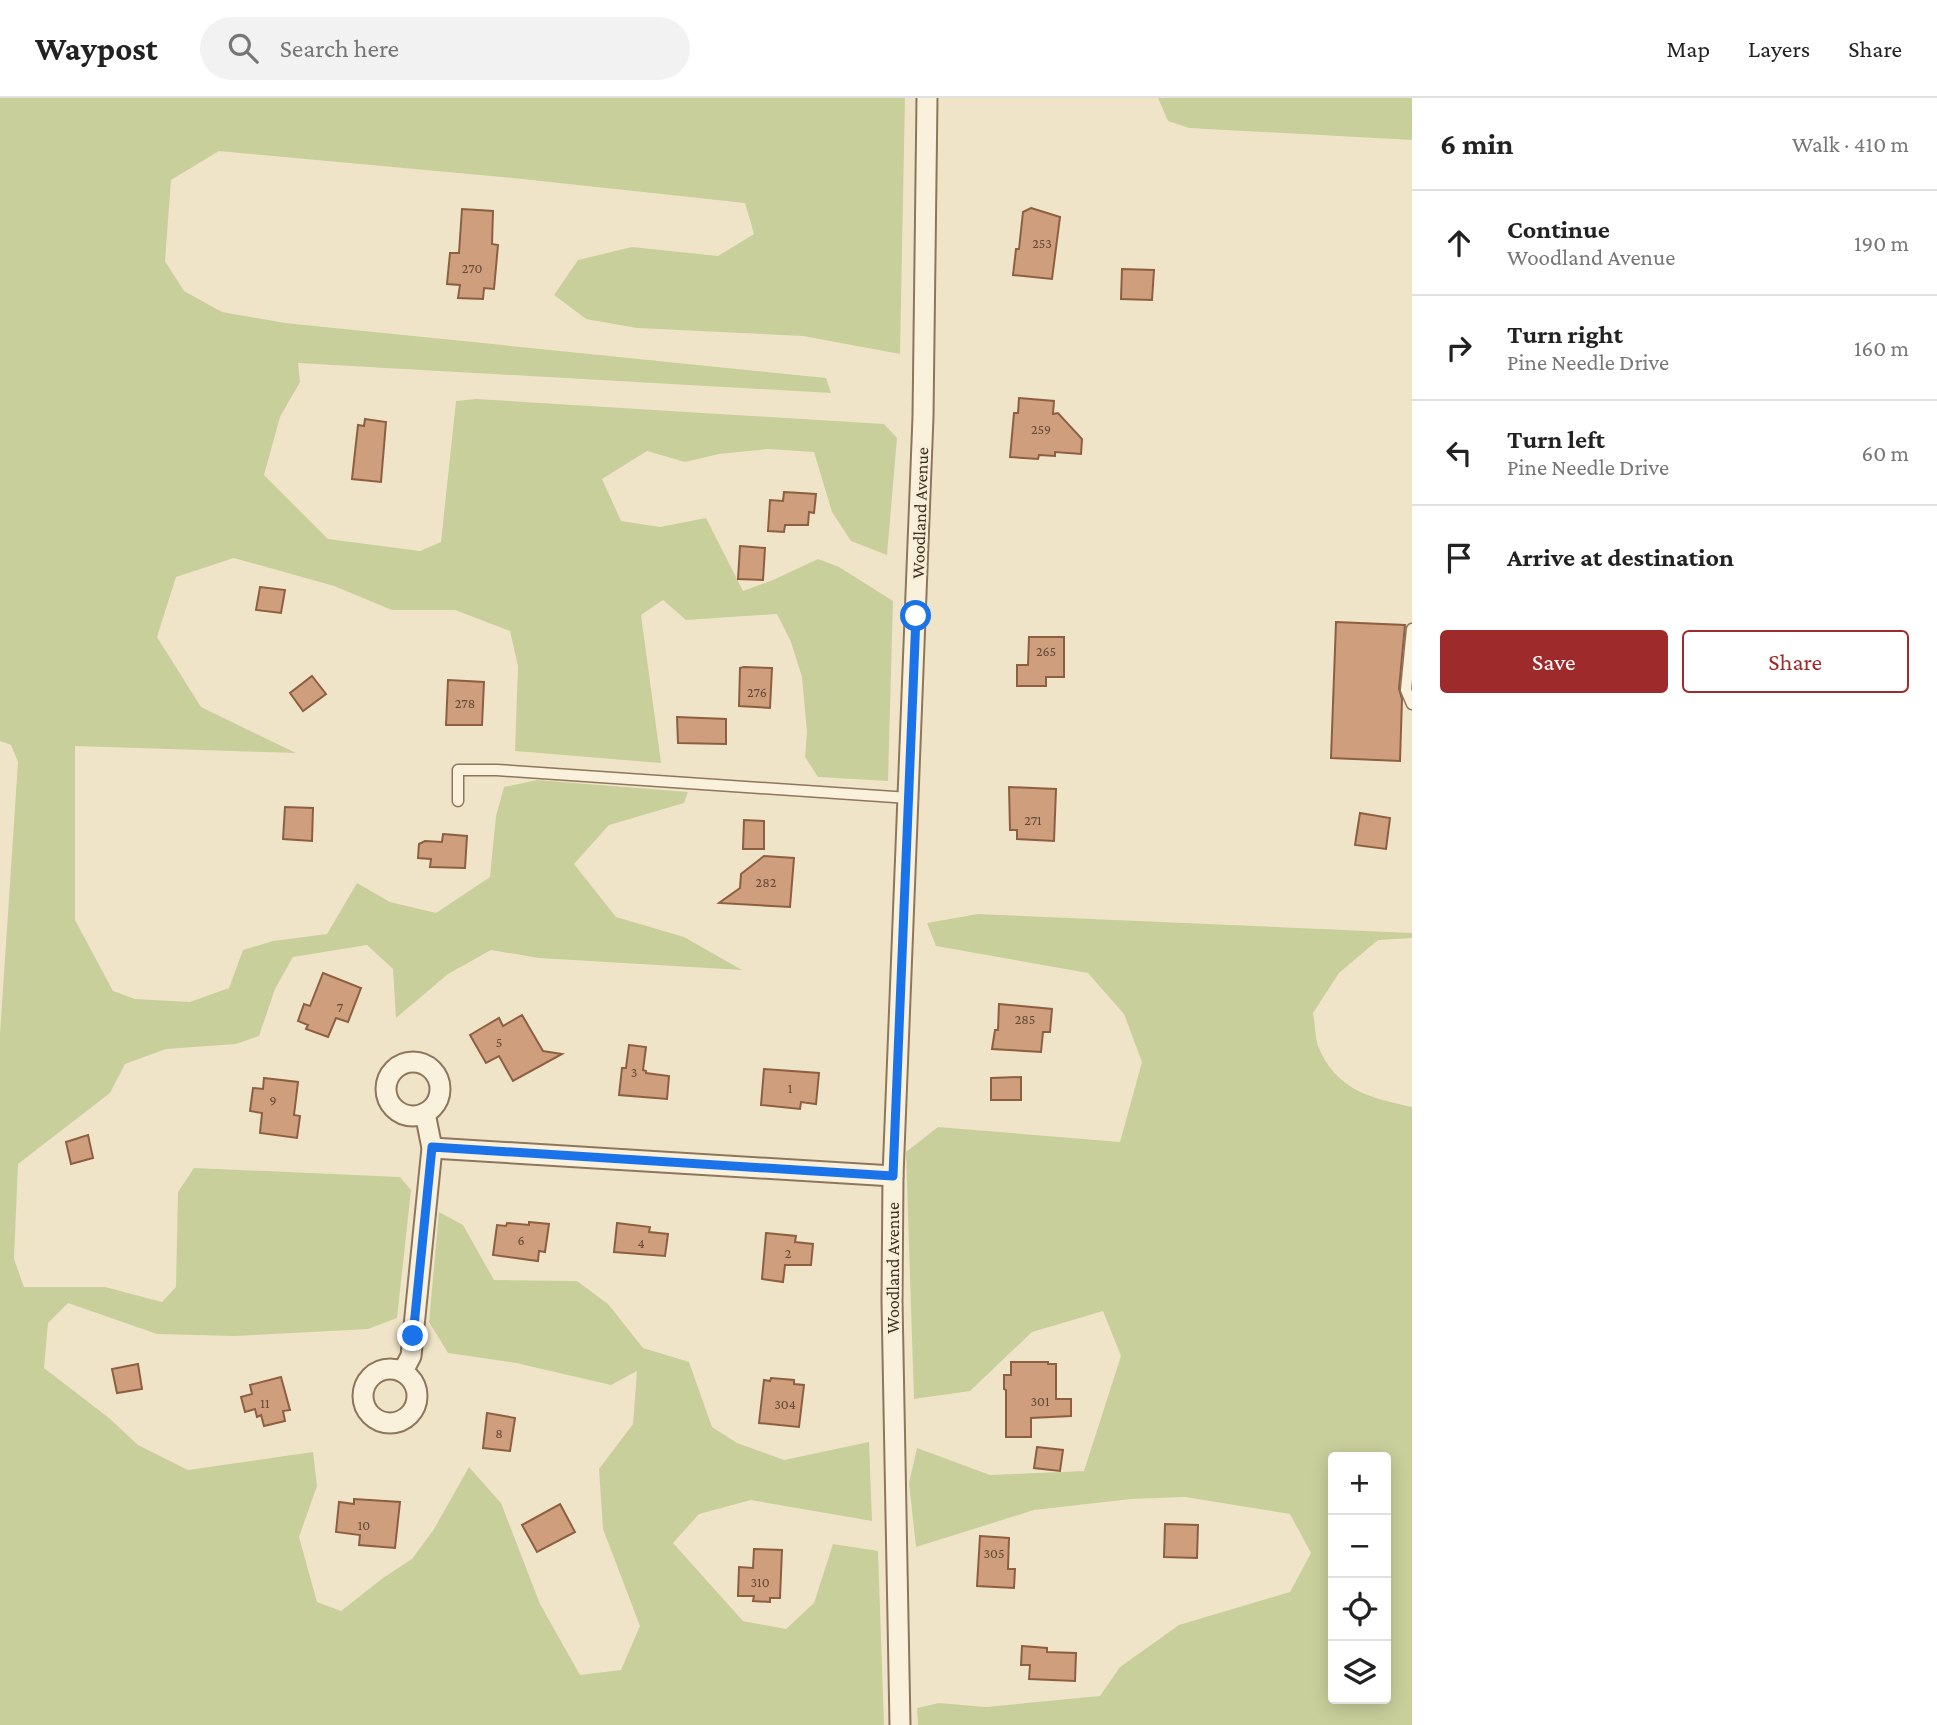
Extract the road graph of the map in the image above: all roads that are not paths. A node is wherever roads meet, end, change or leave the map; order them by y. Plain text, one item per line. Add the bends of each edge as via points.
1 (927, 98) edge
2 (1412, 629) edge
3 (1412, 704) edge
4 (909, 798) junction
5 (458, 801) dead end
6 (425, 1113) dead end
7 (432, 1147) junction
8 (893, 1176) junction
9 (403, 1371) dead end
10 (900, 1725) edge

1 - 4 street, Woodland Avenue
2 - 3 lane via 1406,690
4 - 5 lane via 458,770
4 - 8 street, Woodland Avenue
6 - 7 street
7 - 8 street
7 - 9 street via 411,1356
8 - 10 street, Woodland Avenue

